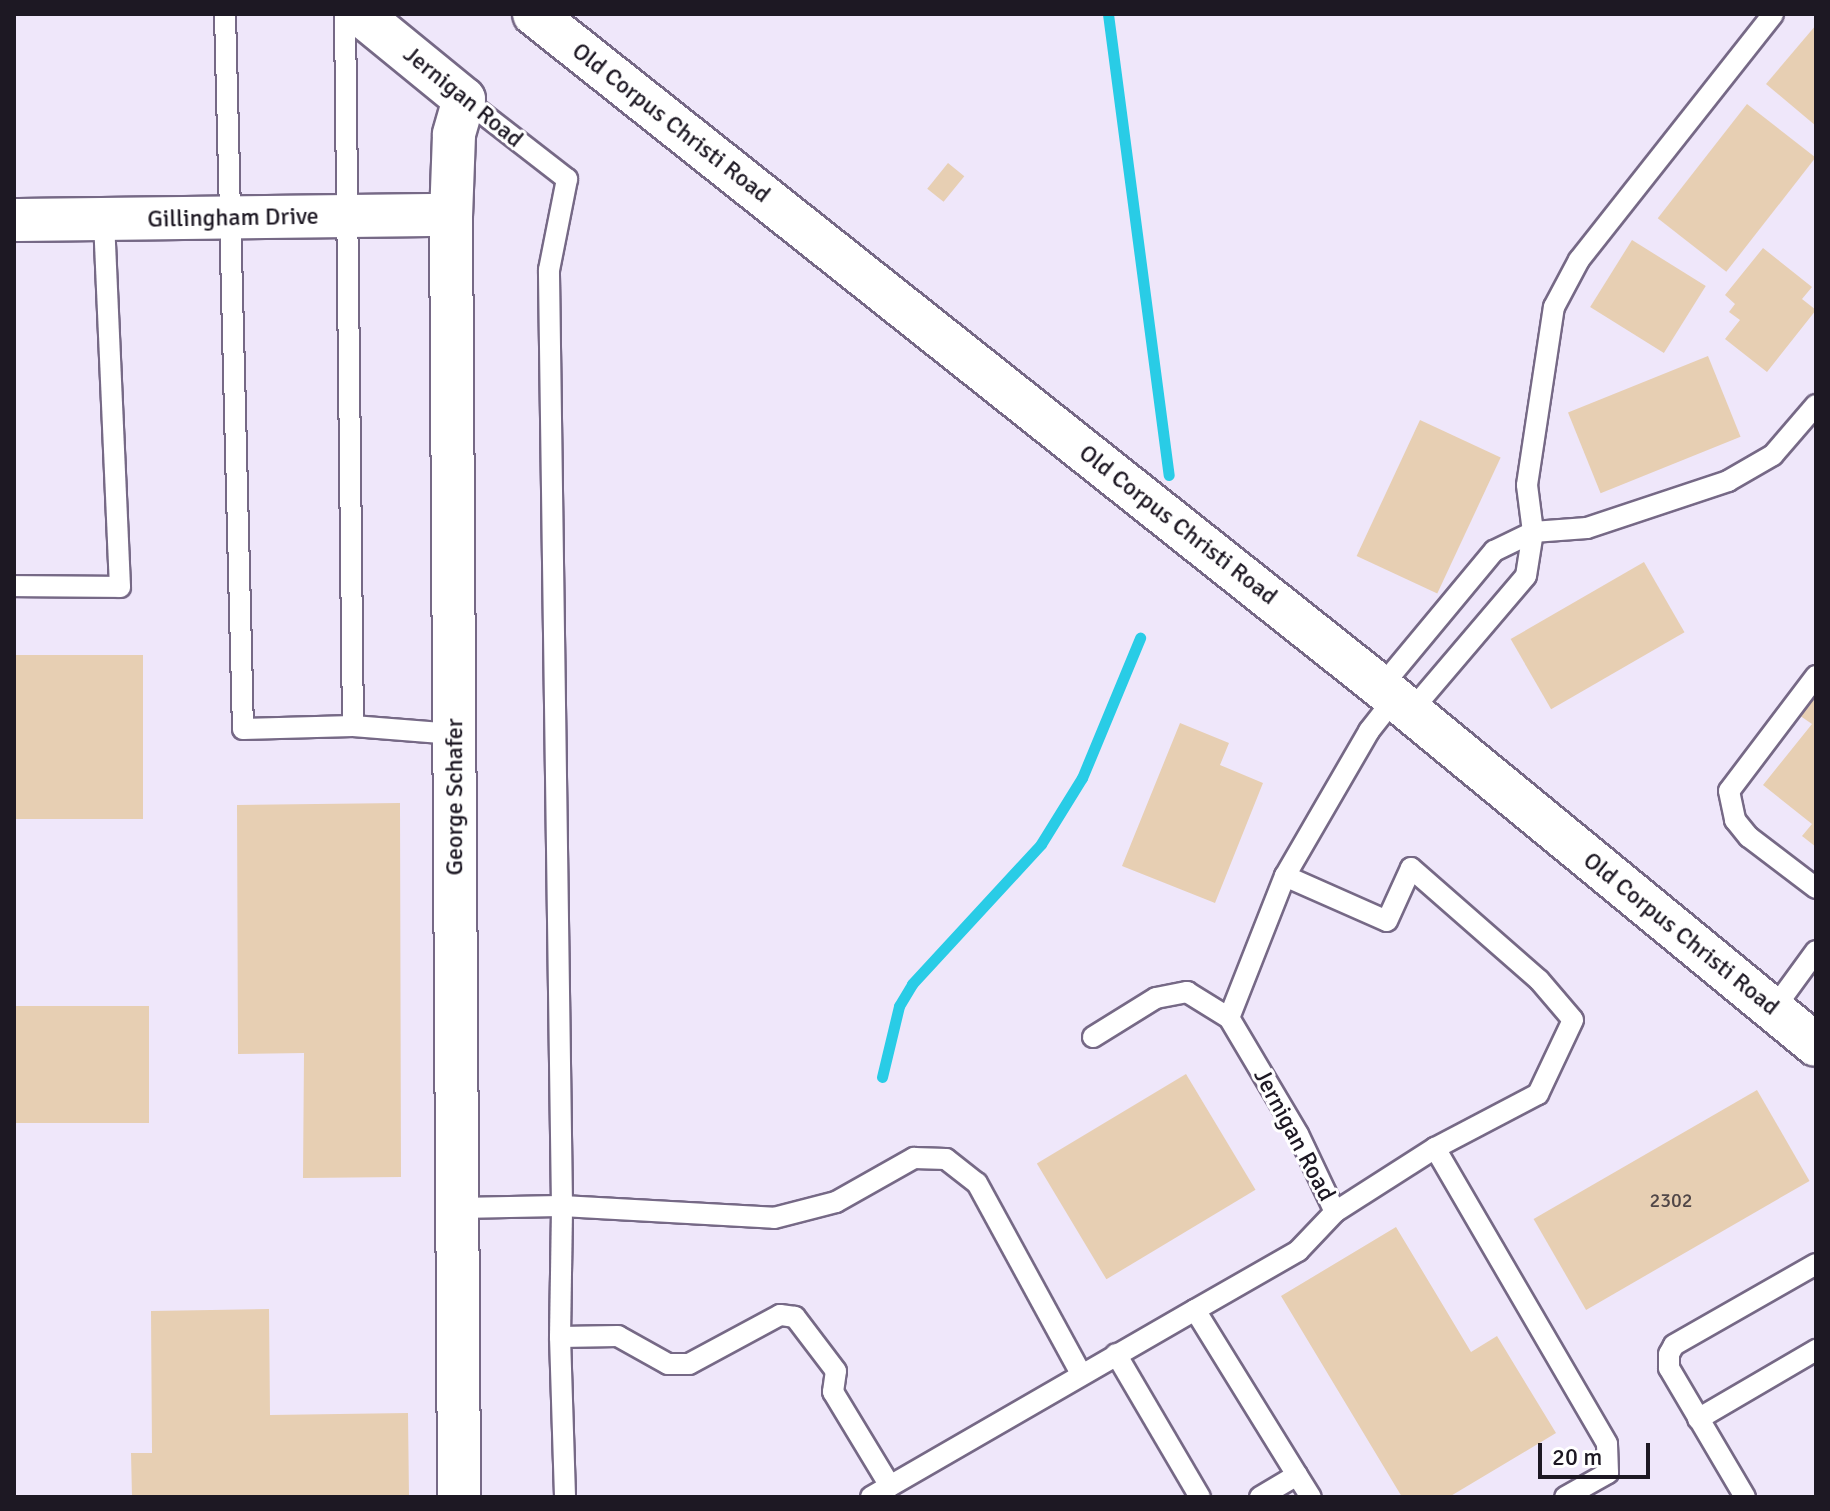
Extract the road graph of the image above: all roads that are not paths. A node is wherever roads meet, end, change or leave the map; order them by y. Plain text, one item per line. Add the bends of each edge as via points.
1 (225, 14) edge
2 (345, 14) edge
3 (360, 14) edge
4 (534, 14) edge
5 (1773, 14) edge
6 (464, 99) junction
7 (451, 215) junction
8 (348, 216) junction
9 (230, 217) junction
10 (104, 219) junction
11 (14, 220) edge
12 (1816, 405) edge
13 (1533, 532) junction
14 (14, 586) edge
15 (1816, 676) edge
16 (1396, 699) junction
17 (353, 726) junction
18 (454, 734) junction
19 (1285, 876) junction
20 (1816, 888) edge
21 (1816, 951) edge
22 (1773, 1010) junction
23 (1229, 1018) junction
24 (1093, 1037) dead end
25 (1816, 1045) edge
26 (1435, 1148) junction
27 (562, 1206) junction
28 (457, 1208) junction
29 (1335, 1212) junction
30 (1816, 1264) edge
31 (1195, 1310) junction
32 (560, 1337) junction
33 (1816, 1350) edge
34 (1116, 1354) junction
35 (1081, 1374) junction
36 (1698, 1419) junction
37 (1297, 1475) junction
38 (890, 1486) junction
39 (459, 1497) edge
40 (565, 1497) edge
41 (871, 1497) edge
42 (1200, 1497) edge
43 (1260, 1497) edge
44 (1311, 1497) edge
45 (1565, 1497) edge
46 (1745, 1497) edge

1 - 9 lane
2 - 8 lane
3 - 6 street, Jernigan Road
4 - 16 street, Old Corpus Christi Road
5 - 13 lane via 1579,260 1554,307 1527,485
6 - 7 street, George Schafer via 454,135
6 - 27 lane, Jernigan Road via 567,179 549,270
7 - 8 street, Gillingham Drive
7 - 18 street, George Schafer
8 - 9 street, Gillingham Drive
8 - 17 lane
9 - 10 street, Gillingham Drive
9 - 17 lane via 243,729
10 - 11 street, Gillingham Drive
10 - 14 lane via 120,587
12 - 13 lane via 1773,455 1728,481 1587,528
13 - 16 lane via 1494,551
13 - 16 lane via 1526,576
15 - 20 lane via 1729,791 1735,820 1749,837
16 - 19 lane via 1369,731
16 - 22 street, Old Corpus Christi Road
17 - 18 lane
18 - 28 street, George Schafer
19 - 23 lane
19 - 26 lane via 1387,921 1411,868 1539,980 1573,1020 1538,1094
21 - 22 lane
22 - 25 street, Old Corpus Christi Road
23 - 24 lane via 1187,992 1156,998
23 - 29 lane, Jernigan Road via 1298,1134
26 - 29 lane
26 - 45 lane via 1607,1444 1608,1473
27 - 28 lane
27 - 32 lane
27 - 35 lane via 774,1218 836,1202 914,1158 946,1159 977,1183
28 - 39 street, George Schafer
29 - 31 lane, Jernigan Road via 1298,1251
30 - 36 lane via 1674,1345 1669,1368
31 - 34 lane, Jernigan Road
31 - 37 lane
32 - 38 lane via 618,1336 668,1364 689,1364 780,1315 795,1317 836,1371 833,1392
32 - 40 lane
33 - 36 lane
34 - 35 lane, Jernigan Road
34 - 42 lane
35 - 38 lane, Jernigan Road
36 - 46 lane
37 - 43 lane
37 - 44 lane
38 - 41 lane, Jernigan Road

